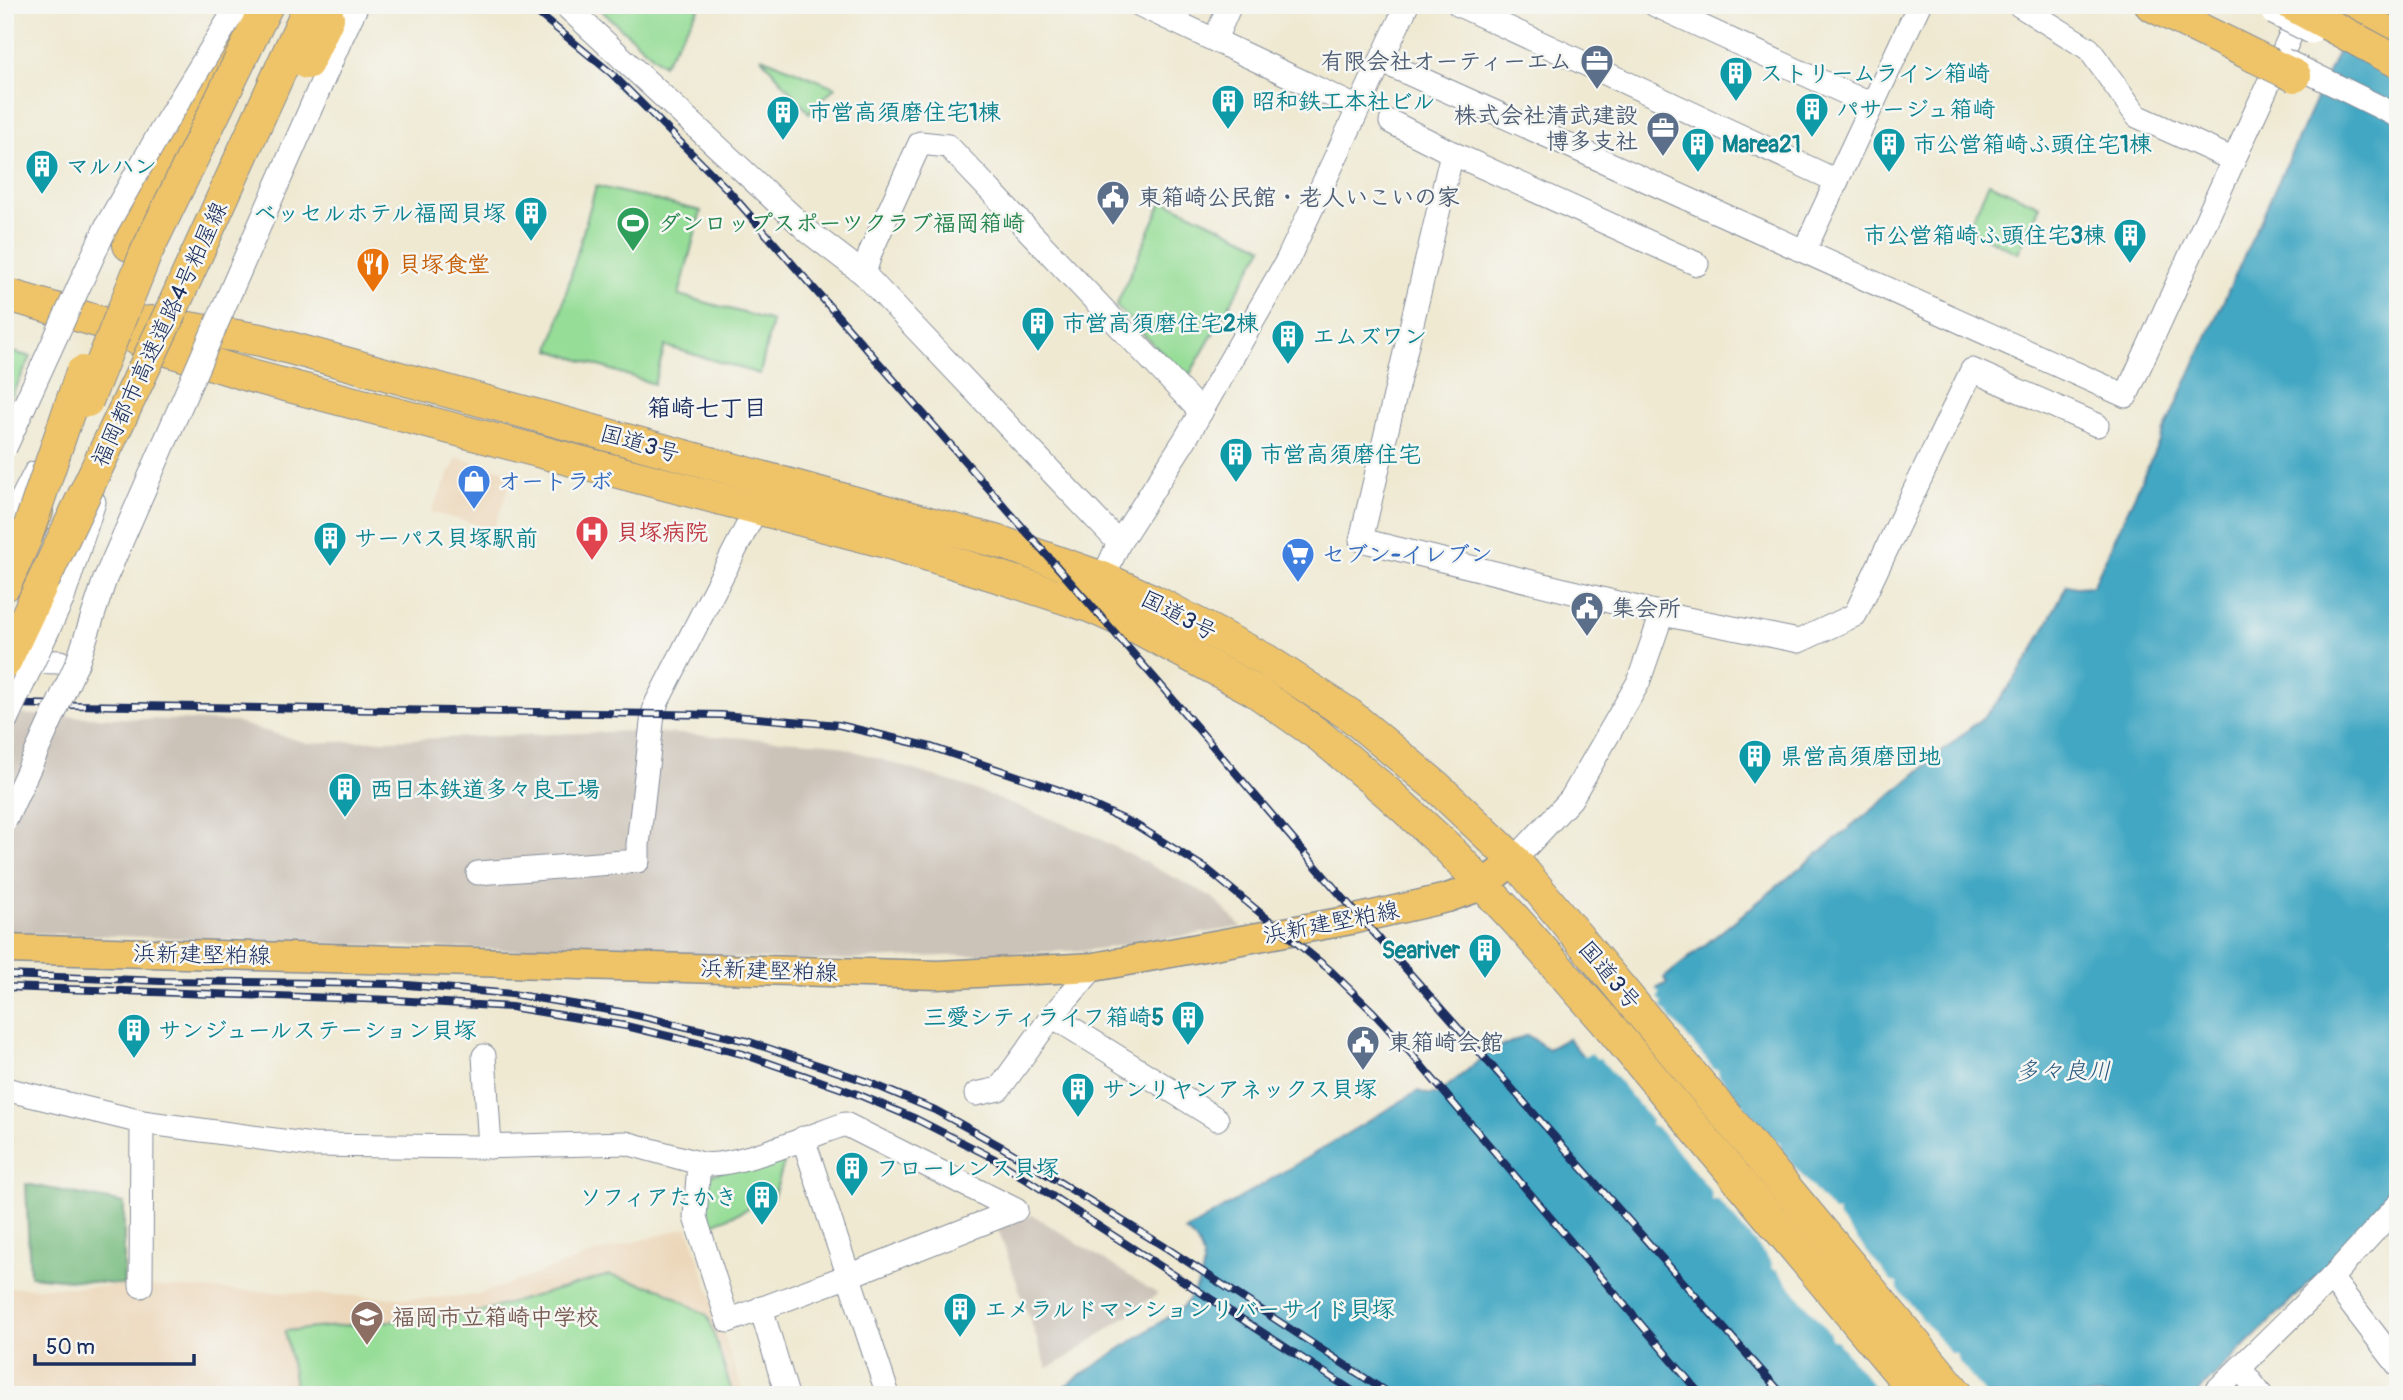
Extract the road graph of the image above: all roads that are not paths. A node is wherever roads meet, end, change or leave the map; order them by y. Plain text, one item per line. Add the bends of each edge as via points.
1 (239, 5) edge
2 (267, 5) edge
3 (273, 5) edge
4 (299, 5) edge
5 (310, 5) edge
6 (334, 5) edge
7 (358, 5) edge
8 (565, 5) edge
9 (1140, 5) edge
10 (1230, 5) edge
11 (1407, 5) edge
12 (1458, 5) edge
13 (1655, 5) edge
14 (1919, 5) edge
15 (2019, 5) edge
16 (2151, 5) edge
17 (2174, 5) edge
18 (2304, 5) edge
19 (2322, 5) edge
20 (2274, 8) edge
21 (2398, 37) edge
22 (1215, 39) junction
23 (1381, 61) junction
24 (2398, 62) edge
25 (2398, 74) edge
26 (2295, 76) junction
27 (1872, 105) junction
28 (1358, 108) junction
29 (2398, 118) edge
30 (1391, 122) dead end
31 (2398, 128) edge
32 (1452, 153) junction
33 (2234, 160) junction
34 (1837, 181) junction
35 (1804, 251) junction
36 (1697, 264) dead end
37 (864, 274) junction
38 (5, 294) edge
39 (110, 325) junction
40 (149, 333) junction
41 (1201, 412) junction
42 (2097, 425) dead end
43 (5, 449) edge
44 (756, 509) junction
45 (16, 534) edge
46 (1119, 543) junction
47 (59, 546) junction
48 (1103, 578) junction
49 (5, 585) edge
50 (1090, 606) junction
51 (1662, 614) junction
52 (5, 661) edge
53 (60, 662) dead end
54 (5, 722) edge
55 (5, 821) edge
56 (1514, 860) junction
57 (478, 873) dead end
58 (1482, 886) junction
59 (5, 949) edge
60 (1094, 967) junction
61 (1052, 1016) junction
62 (484, 1056) dead end
63 (5, 1089) edge
64 (976, 1094) dead end
65 (1217, 1119) dead end
66 (142, 1122) junction
67 (803, 1138) junction
68 (490, 1147) junction
69 (699, 1163) junction
70 (2398, 1205) edge
71 (848, 1276) junction
72 (2331, 1278) junction
73 (141, 1286) dead end
74 (761, 1308) junction
75 (2398, 1365) edge
76 (2240, 1368) junction
77 (787, 1395) edge
78 (888, 1395) edge
79 (1918, 1395) edge
80 (1958, 1395) edge
81 (2212, 1395) edge
82 (2261, 1395) edge

1 - 43 street, bridge via 107,225
1 - 45 highway, bridge via 129,245
2 - 45 highway, 福岡都市高速道路4号粕屋線, bridge via 146,253 87,401
3 - 39 street via 178,201
4 - 40 street
5 - 47 highway, 福岡都市高速道路4号粕屋線, bridge
6 - 47 highway, bridge via 167,353
7 - 55 street, bridge via 105,579 78,661
8 - 37 street via 809,232
9 - 22 street
10 - 22 street
11 - 23 street
12 - 34 street
13 - 27 street
14 - 27 street
15 - 33 street via 2089,49 2137,116
16 - 26 highway, bridge
17 - 29 street, bridge
18 - 33 street
19 - 21 highway
20 - 24 highway, bridge
20 - 25 street, bridge
22 - 28 street
23 - 28 street
23 - 35 street
26 - 29 highway, bridge
26 - 31 highway
27 - 34 street
28 - 41 street via 1287,261
30 - 32 street
32 - 36 street
32 - 51 street via 1361,540
33 - 35 street via 2126,396
34 - 35 street
37 - 41 street via 920,143 948,146
37 - 46 street
38 - 39 highway, 国道3号
39 - 40 highway, 国道3号
39 - 45 street
40 - 44 highway, 国道3号 via 264,380
40 - 48 highway, 国道3号 via 274,343 1006,544
40 - 54 street, bridge via 63,598
41 - 46 street
42 - 51 street via 1972,370 1855,615 1799,641
44 - 50 highway, 国道3号 via 886,542
44 - 57 street via 657,702 638,861
45 - 49 highway, 福岡都市高速道路4号粕屋線
46 - 48 street
47 - 52 highway, 福岡都市高速道路4号粕屋線, bridge
48 - 50 street
48 - 56 highway, 国道3号 via 1266,660 1350,715
50 - 58 highway, 国道3号 via 1254,690 1309,728 1398,802
51 - 56 street via 1638,683 1571,799
52 - 53 street
56 - 58 main road, 浜新建堅粕線
56 - 80 highway, 国道3号
58 - 60 main road, 浜新建堅粕線 via 1351,920
58 - 79 highway, 国道3号 via 1605,1021
59 - 60 main road, 浜新建堅粕線 via 938,975
60 - 61 street
61 - 64 street via 999,1088
61 - 65 street
62 - 68 street
63 - 66 street
66 - 68 street via 312,1146
66 - 73 street
67 - 69 street via 736,1161
67 - 71 street
67 - 71 street via 845,1124 1016,1210
68 - 69 street via 626,1143
69 - 74 street via 695,1217 728,1321
70 - 72 street
71 - 74 street
71 - 78 street
72 - 75 street
72 - 76 street
74 - 77 street
76 - 81 street
76 - 82 street

